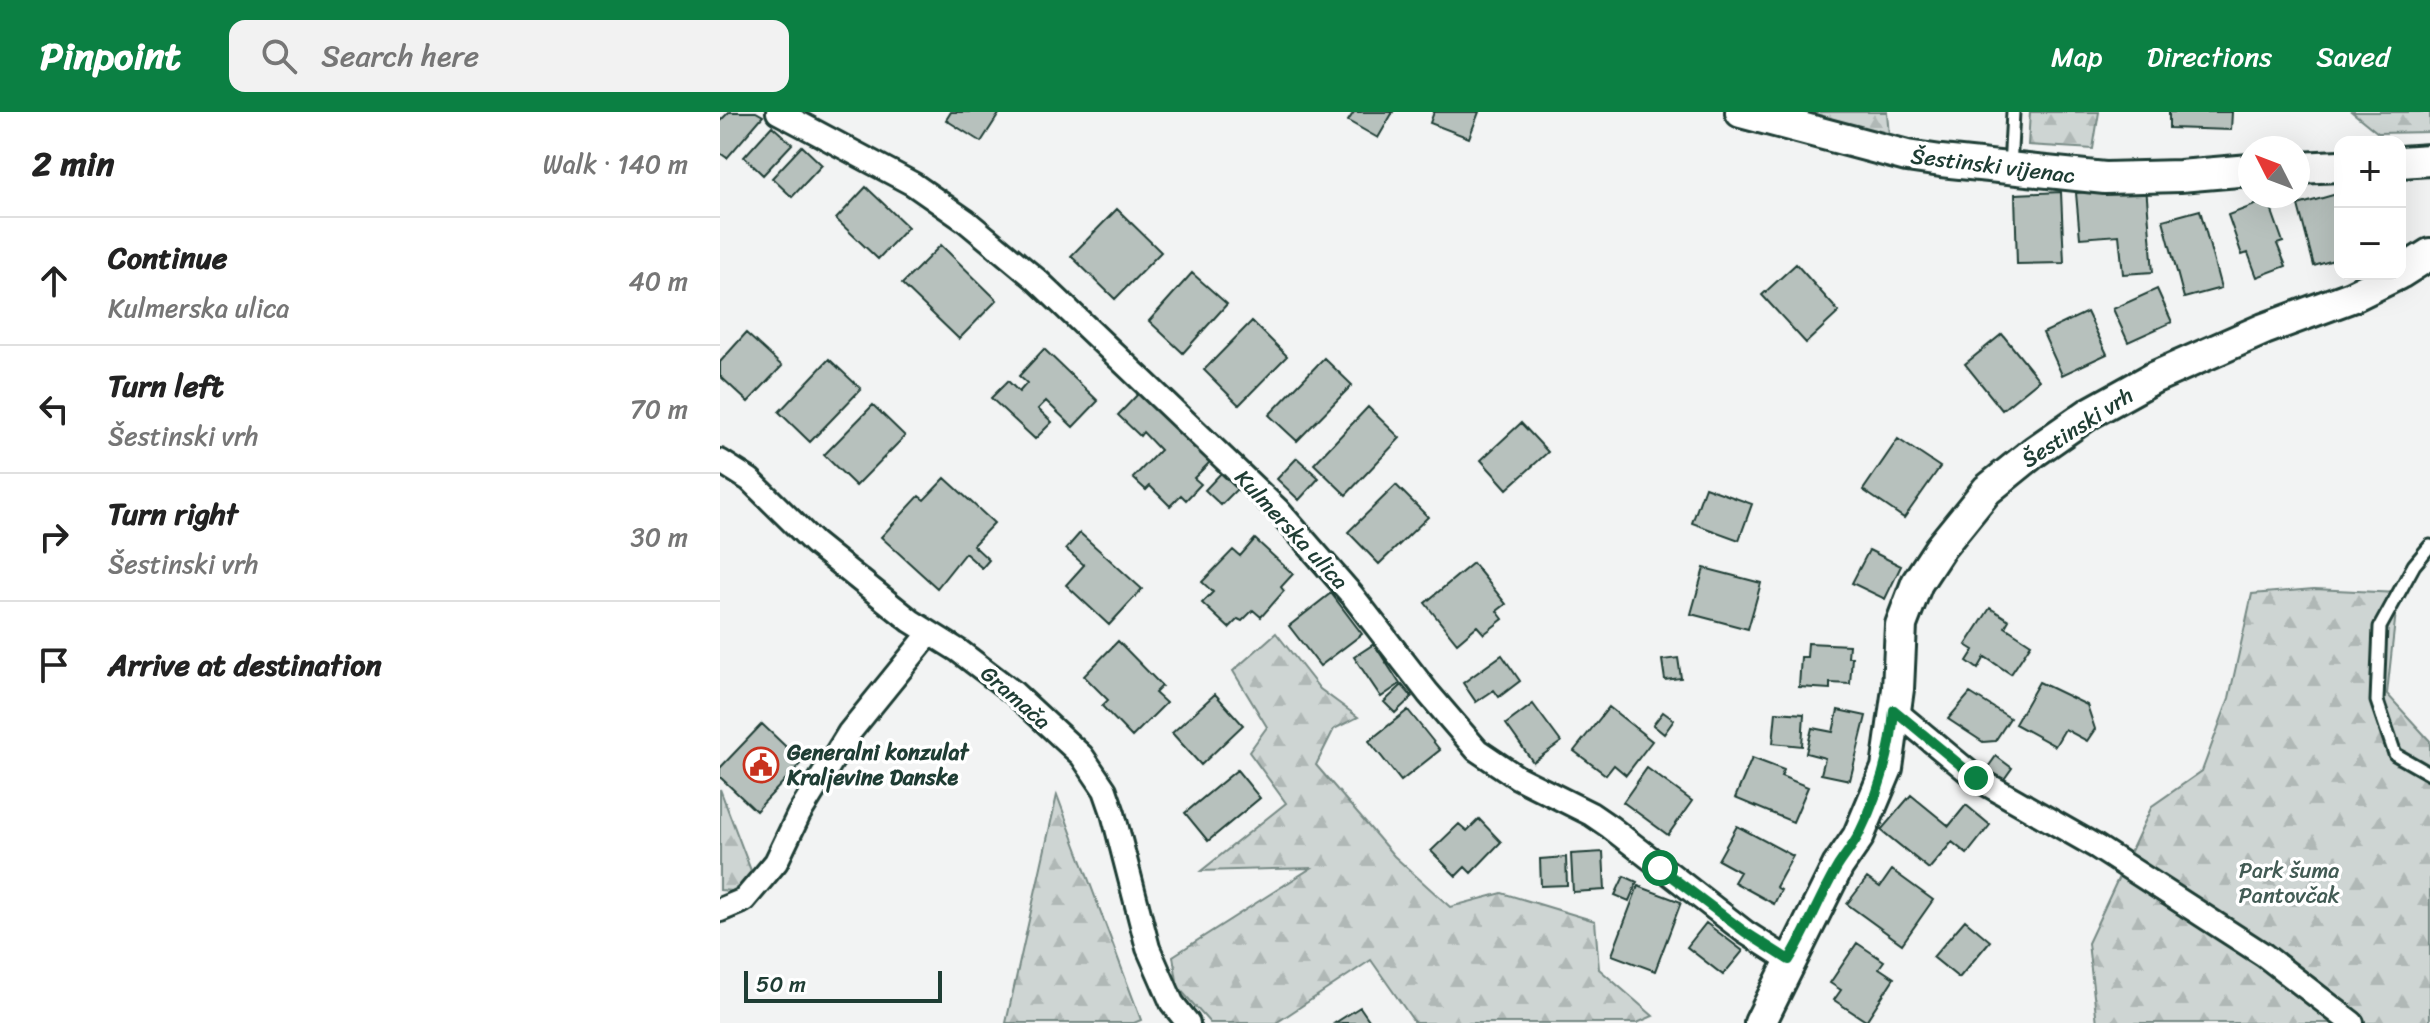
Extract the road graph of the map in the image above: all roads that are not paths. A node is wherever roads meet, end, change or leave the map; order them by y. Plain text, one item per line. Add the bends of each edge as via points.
1 (778, 112) edge
2 (1741, 112) edge
3 (2013, 112) edge
4 (2430, 160) edge
5 (2406, 162) edge
6 (2334, 166) edge
7 (2310, 167) edge
8 (2010, 169) junction
9 (2238, 171) edge
10 (2430, 254) edge
11 (2406, 269) edge
12 (2385, 280) edge
13 (720, 461) edge
14 (2430, 546) edge
15 (930, 633) junction
16 (1894, 710) junction
17 (2430, 774) edge
18 (720, 910) edge
19 (1789, 960) junction
20 (1188, 1023) edge
21 (1760, 1023) edge
22 (2352, 1023) edge

1 - 19 street, Kulmerska ulica via 913,184 1037,280 1295,528 1477,750 1591,814
2 - 8 street, Šestinski vijenac via 1907,156
3 - 8 lane
4 - 5 street
6 - 7 street
8 - 9 street, Šestinski vijenac via 2105,178
10 - 11 street, Šestinski vrh
12 - 16 street, Šestinski vrh via 2155,377 2090,413 1987,490 1917,583 1901,625
13 - 15 street, Gramača via 750,480 814,543
14 - 17 lane via 2380,627 2377,701 2395,754
15 - 18 street via 849,733 776,862 744,900
15 - 20 street, Gramača via 1014,693 1096,773 1117,824 1148,948 1172,1003
16 - 19 street, Šestinski vrh via 1887,768 1876,797
16 - 22 street via 1976,778 2097,847 2264,955
19 - 21 street, Šestinski vrh

